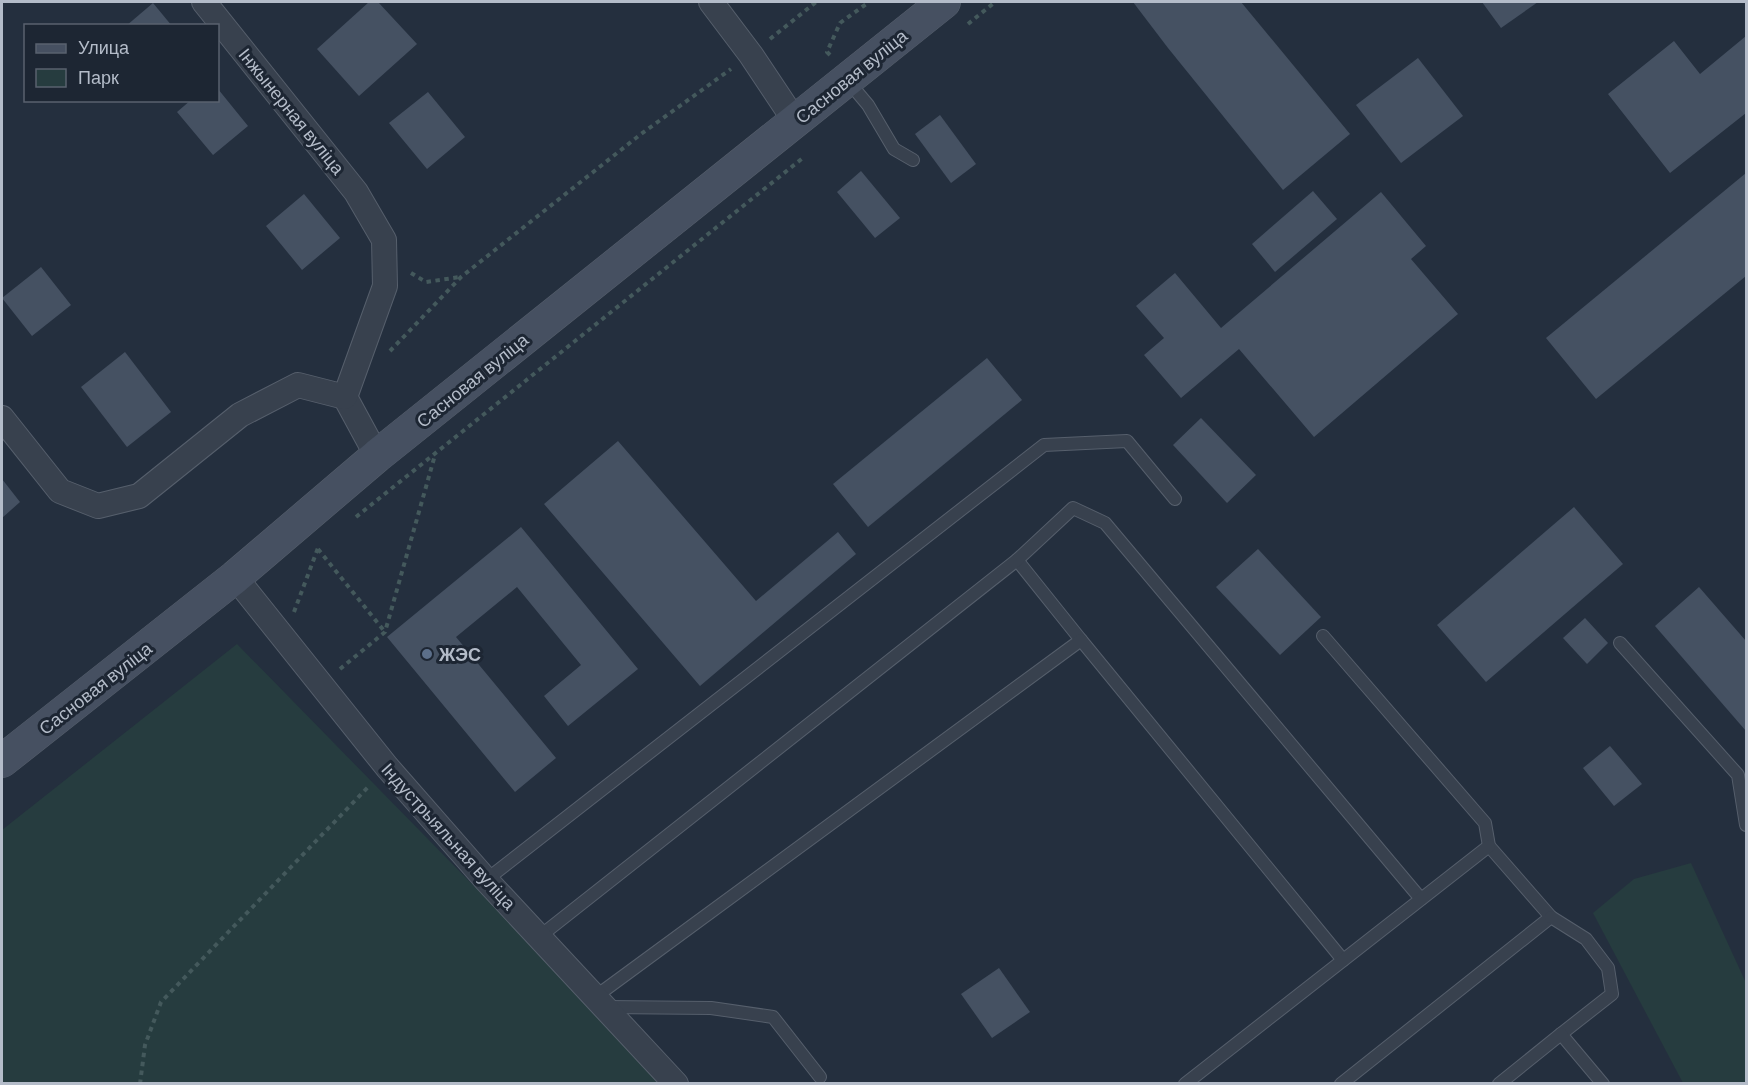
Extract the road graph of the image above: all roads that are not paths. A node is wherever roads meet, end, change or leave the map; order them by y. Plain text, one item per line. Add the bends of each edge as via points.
1 (204, 2) edge
2 (711, 2) edge
3 (944, 2) edge
4 (846, 79) junction
5 (795, 121) junction
6 (913, 160) dead end
7 (345, 397) junction
8 (2, 418) edge
9 (377, 456) junction
10 (1175, 500) dead end
11 (1017, 560) junction
12 (235, 577) junction
13 (1323, 636) dead end
14 (1081, 640) junction
15 (1620, 643) dead end
16 (2, 761) edge
17 (1746, 825) edge
18 (1490, 846) junction
19 (486, 880) junction
20 (1421, 899) junction
21 (1551, 917) junction
22 (539, 937) junction
23 (1343, 960) junction
24 (600, 1002) junction
25 (1561, 1034) junction
26 (820, 1077) dead end
27 (676, 1083) edge
28 (1185, 1083) edge
29 (1341, 1083) edge
30 (1499, 1083) edge
31 (1603, 1083) edge

1 - 7 street, Інжынерная вуліца via 356,192 384,240 386,286
2 - 5 street
3 - 4 street, Сасновая вуліца
4 - 5 street, Сасновая вуліца
4 - 6 lane via 868,105 894,149
5 - 9 street, Сасновая вуліца
7 - 8 street via 298,385 240,415 139,496 98,506 60,491
7 - 9 street
9 - 12 street, Сасновая вуліца
10 - 19 lane via 1127,441 1044,445
11 - 14 lane
11 - 20 lane via 1072,508 1105,523
11 - 22 lane
12 - 16 street, Сасновая вуліца
12 - 19 street, Індустрыяльная вуліца via 387,767
13 - 18 lane via 1485,823
14 - 23 lane
14 - 24 lane
15 - 17 lane via 1738,775
18 - 20 lane
18 - 21 lane
19 - 22 street, Індустрыяльная вуліца
20 - 23 lane
21 - 25 lane via 1586,939 1608,968 1612,994
21 - 29 lane
22 - 24 street, Індустрыяльная вуліца
23 - 28 lane
24 - 26 lane via 711,1008 773,1017
24 - 27 street, Індустрыяльная вуліца
25 - 30 lane
25 - 31 lane

